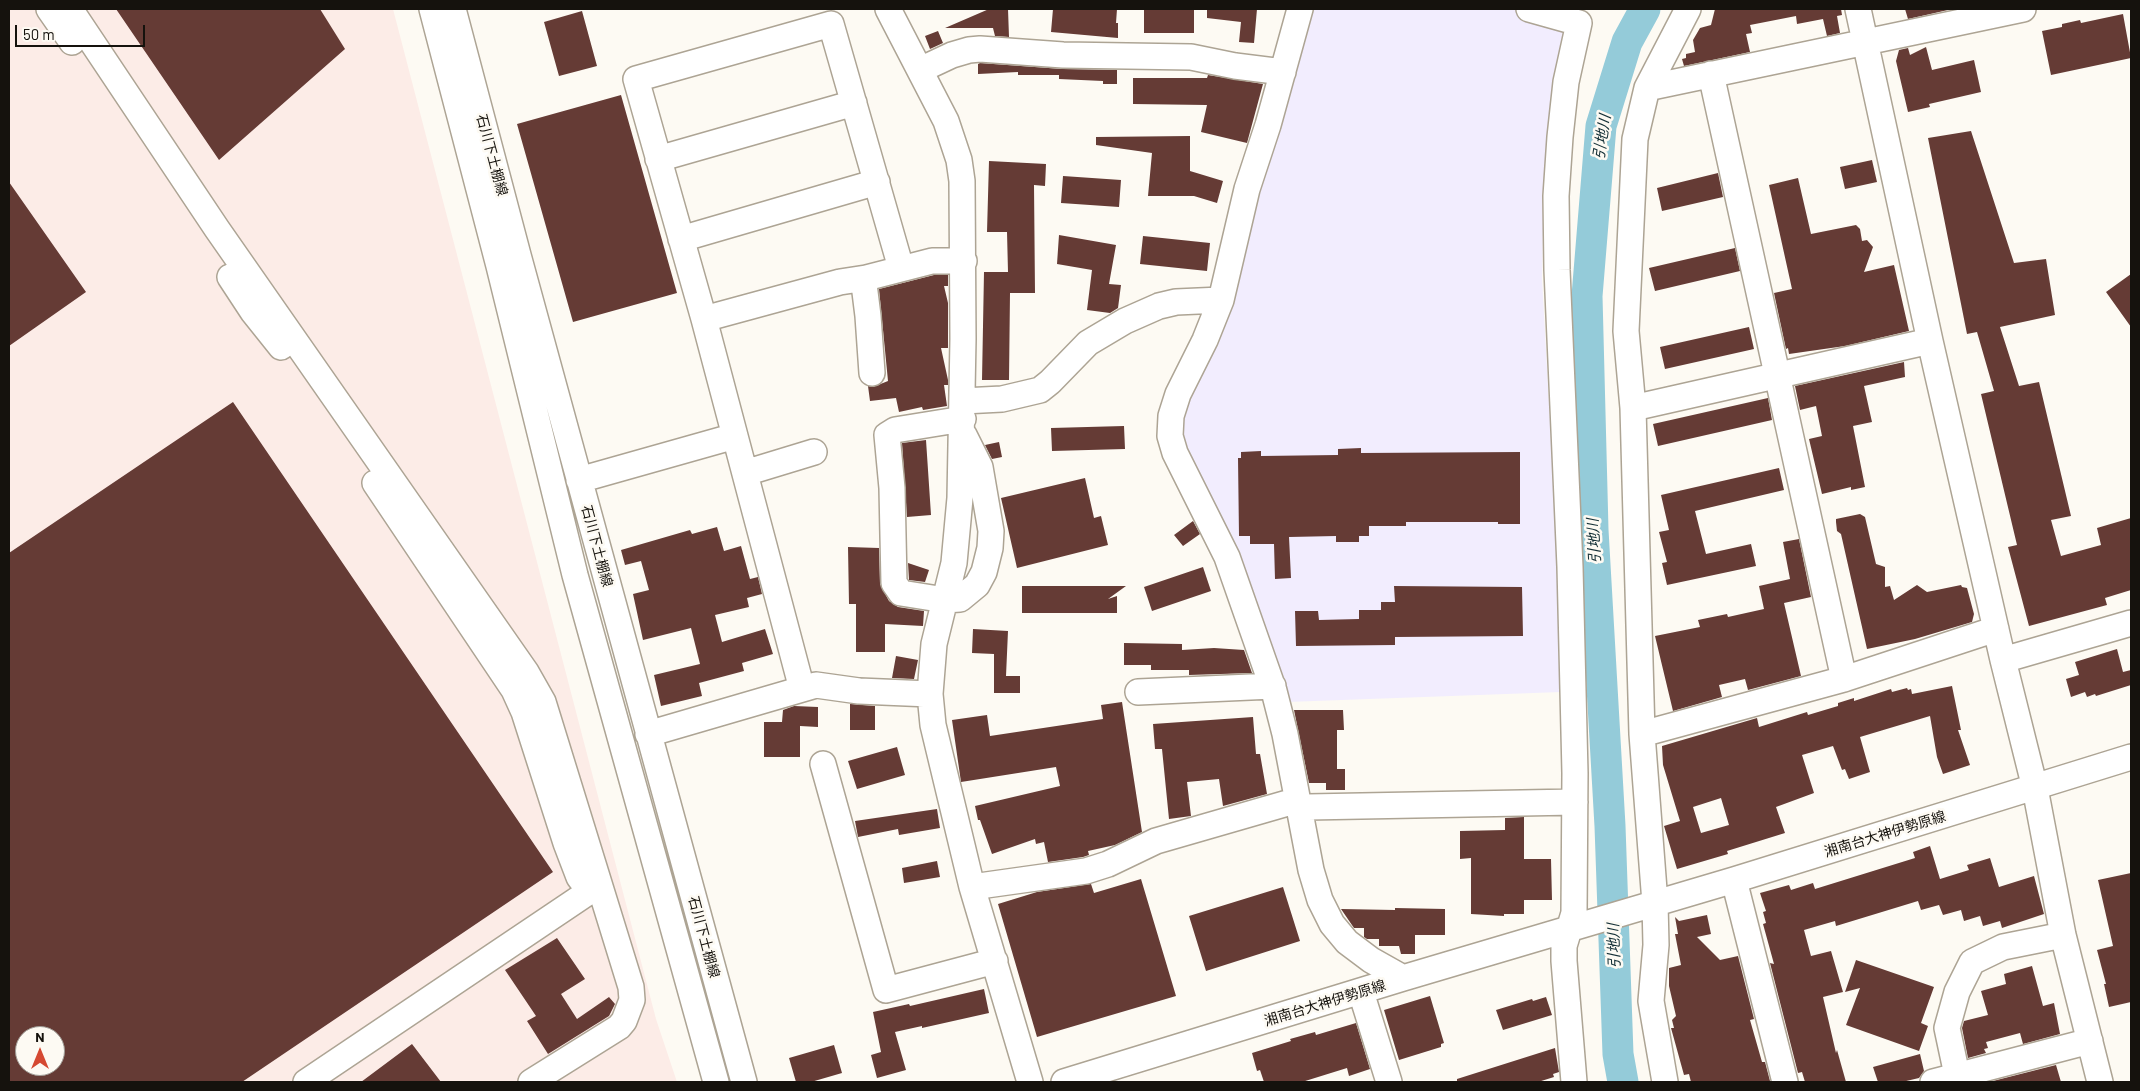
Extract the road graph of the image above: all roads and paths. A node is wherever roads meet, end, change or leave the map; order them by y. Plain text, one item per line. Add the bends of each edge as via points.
1 (49, 9) edge
2 (70, 9) edge
3 (432, 9) edge
4 (453, 9) edge
5 (888, 9) edge
6 (1300, 9) edge
7 (1528, 9) edge
8 (1688, 9) edge
9 (1858, 9) edge
10 (2023, 9) edge
11 (1865, 41) junction
12 (920, 70) junction
13 (1283, 72) junction
14 (1711, 74) junction
15 (1647, 88) junction
16 (854, 103) junction
17 (658, 159) junction
18 (877, 182) junction
19 (681, 239) junction
20 (964, 261) junction
21 (901, 268) junction
22 (866, 278) junction
23 (1221, 300) junction
24 (704, 319) junction
25 (1930, 341) junction
26 (872, 373) dead end
27 (1778, 377) junction
28 (1633, 408) junction
29 (962, 417) junction
30 (735, 436) junction
31 (814, 452) dead end
32 (745, 473) junction
33 (579, 480) junction
34 (946, 600) junction
35 (2131, 622) edge
36 (1996, 629) junction
37 (2003, 660) junction
38 (1844, 679) junction
39 (1273, 686) junction
40 (802, 689) junction
41 (1138, 692) dead end
42 (930, 694) junction
43 (648, 734) junction
44 (1642, 734) junction
45 (2131, 757) edge
46 (823, 764) dead end
47 (2035, 788) junction
48 (1575, 802) junction
49 (1299, 805) junction
50 (1734, 880) junction
51 (972, 887) junction
52 (594, 888) junction
53 (1647, 905) junction
54 (1577, 926) junction
55 (2063, 935) junction
56 (994, 961) junction
57 (1403, 978) junction
58 (1362, 992) junction
59 (2090, 1041) junction
60 (1944, 1080) edge
61 (306, 1082) edge
62 (531, 1082) edge
63 (716, 1082) edge
64 (744, 1082) edge
65 (1030, 1082) edge
66 (1064, 1082) edge
67 (1389, 1082) edge
68 (1574, 1082) edge
69 (1665, 1082) edge
70 (1785, 1082) edge
71 (2100, 1082) edge

1 - 52 street via 253,312 286,352 481,637 514,690 579,877
2 - 52 street via 217,229 530,679 549,718 585,844
3 - 63 street, 石川下土棚線 via 578,584
4 - 33 street, 石川下土棚線
5 - 12 street
6 - 13 street
7 - 48 street via 1579,23 1566,82 1556,196
8 - 15 street
9 - 11 street
10 - 11 street
11 - 14 street
11 - 25 street
12 - 13 street via 952,55 980,49 1062,55 1191,57
12 - 20 street via 946,120 959,160
13 - 23 street via 1247,189
14 - 15 street
14 - 27 street
15 - 28 street via 1635,139 1626,321
16 - 17 street
16 - 17 street via 831,24 636,79
16 - 18 street
17 - 19 street
18 - 19 street
18 - 21 street
19 - 24 street
20 - 21 street via 932,261
20 - 29 street
21 - 22 street
22 - 24 street via 840,282
22 - 26 street
23 - 29 street via 1176,302 1125,321 1088,343 1040,390 1002,399
23 - 39 street via 1178,394 1170,436 1175,453 1227,557
24 - 30 street
25 - 27 street
25 - 36 street
27 - 28 street
27 - 38 street
28 - 44 street
29 - 34 street via 958,527
29 - 34 street via 980,467 991,531 990,548 984,572 976,585 960,599
29 - 34 street via 895,430 887,435 894,583 901,593
30 - 32 street
30 - 33 street
31 - 32 street
32 - 40 street
33 - 43 street, 石川下土棚線
34 - 42 street via 933,654
35 - 37 street
36 - 37 street
36 - 38 street
37 - 47 street
38 - 44 street
39 - 41 street
39 - 49 street
40 - 42 street via 816,685 860,691
40 - 43 street
42 - 51 street via 933,725
43 - 64 street, 石川下土棚線
44 - 53 street
45 - 47 street, 湘南台大神伊勢原線
46 - 56 street via 886,990
47 - 50 street, 湘南台大神伊勢原線
47 - 55 street
48 - 49 street
48 - 54 street via 1574,913
49 - 51 street via 1156,842 1086,871
49 - 57 street via 1311,870 1332,924 1346,942
50 - 53 street, 湘南台大神伊勢原線
50 - 70 street
51 - 56 street
52 - 61 street
52 - 62 street via 609,914 631,987 630,1010 619,1027
53 - 54 street, 湘南台大神伊勢原線
53 - 69 street via 1656,945 1651,1001
54 - 57 street, 湘南台大神伊勢原線
54 - 68 street via 1564,946
55 - 59 street
55 - 60 street via 2002,947 1972,962 1947,1028
56 - 65 street
57 - 58 street, 湘南台大神伊勢原線
58 - 66 street, 湘南台大神伊勢原線
58 - 67 street
59 - 60 street
59 - 71 street

